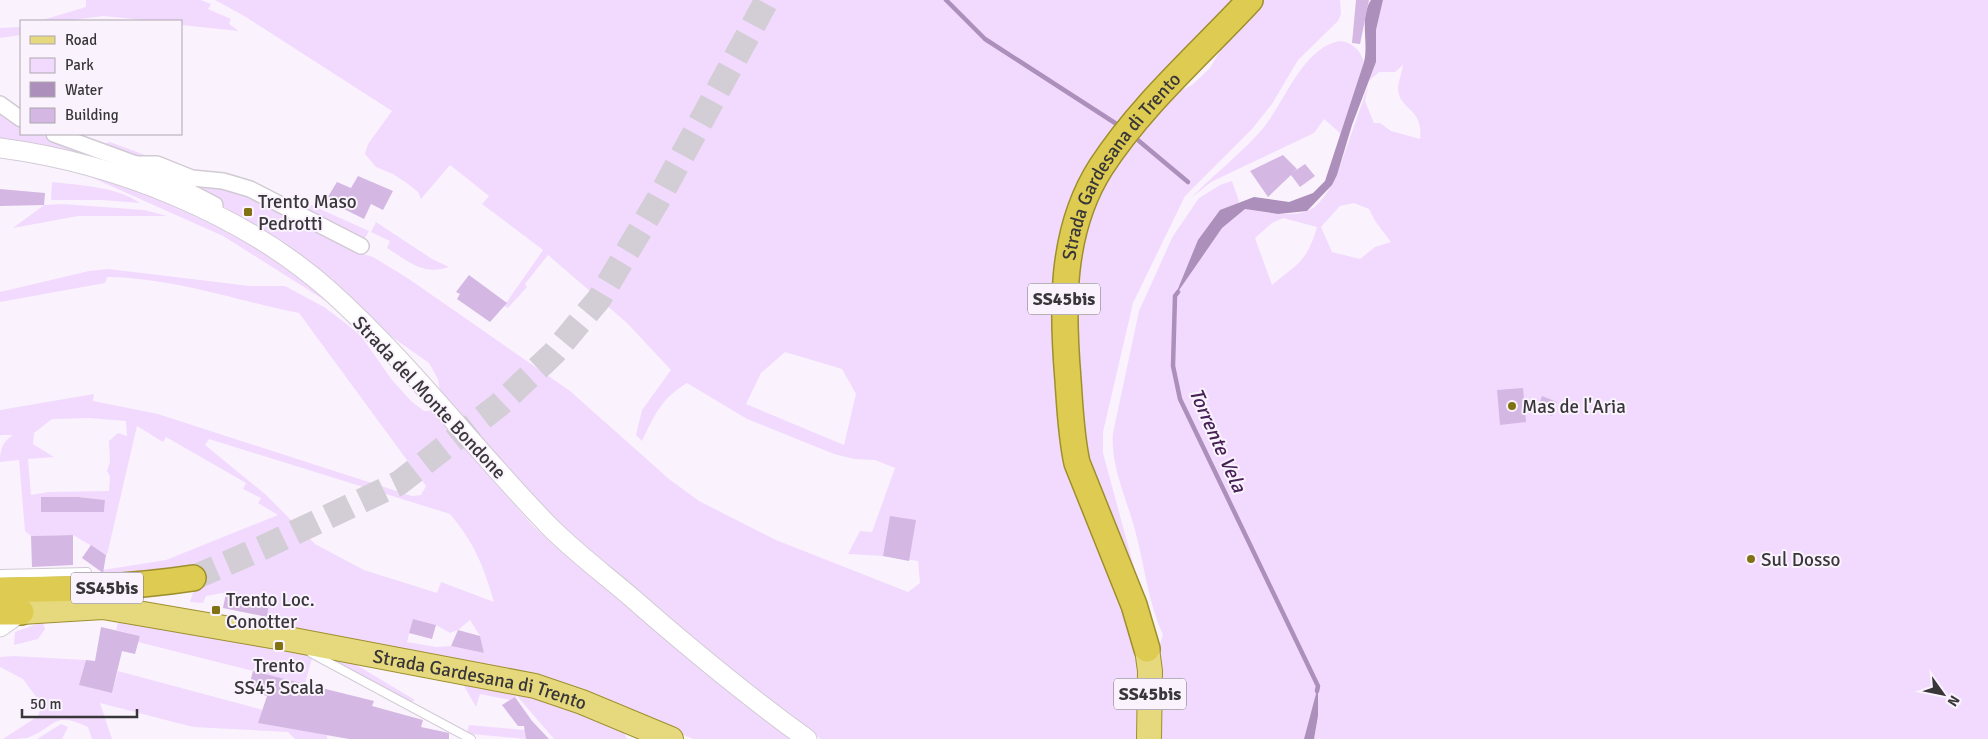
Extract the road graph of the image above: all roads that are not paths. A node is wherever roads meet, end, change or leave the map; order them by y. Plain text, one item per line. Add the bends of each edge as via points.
1 (1250, 0) edge
2 (0, 104) edge
3 (20, 118) edge
4 (57, 135) edge
5 (0, 148) edge
6 (136, 164) junction
7 (229, 221) junction
8 (361, 246) dead end
9 (86, 572) dead end
10 (0, 574) edge
11 (193, 578) tunnel mouth
12 (0, 590) edge
13 (10, 612) edge
14 (0, 627) edge
15 (283, 638) junction
16 (1147, 649) joint
17 (471, 739) edge
18 (671, 739) edge
19 (807, 739) edge
20 (1149, 739) edge

1 - 16 highway, Strada Gardesana di Trento / SS45bis via 1155,99 1100,168 1085,198 1066,272 1063,313 1074,449 1134,605
2 - 3 street
4 - 6 street
5 - 7 street, Strada del Monte Bondone via 69,160 162,192
6 - 7 street via 216,206 230,217
6 - 8 street via 157,164 192,178 223,181 250,189
7 - 19 street, Strada del Monte Bondone via 328,289 406,368 551,528 724,676
9 - 10 lane
11 - 12 highway, SS45bis via 76,590
13 - 14 street
13 - 15 main road, Strada Gardesana di Trento / SS45bis via 103,607
15 - 17 lane, Strada Gardesana di Trento
15 - 18 main road, Strada Gardesana di Trento / SS45bis via 535,686
16 - 20 main road, Strada Gardesana di Trento / SS45bis via 1150,671

